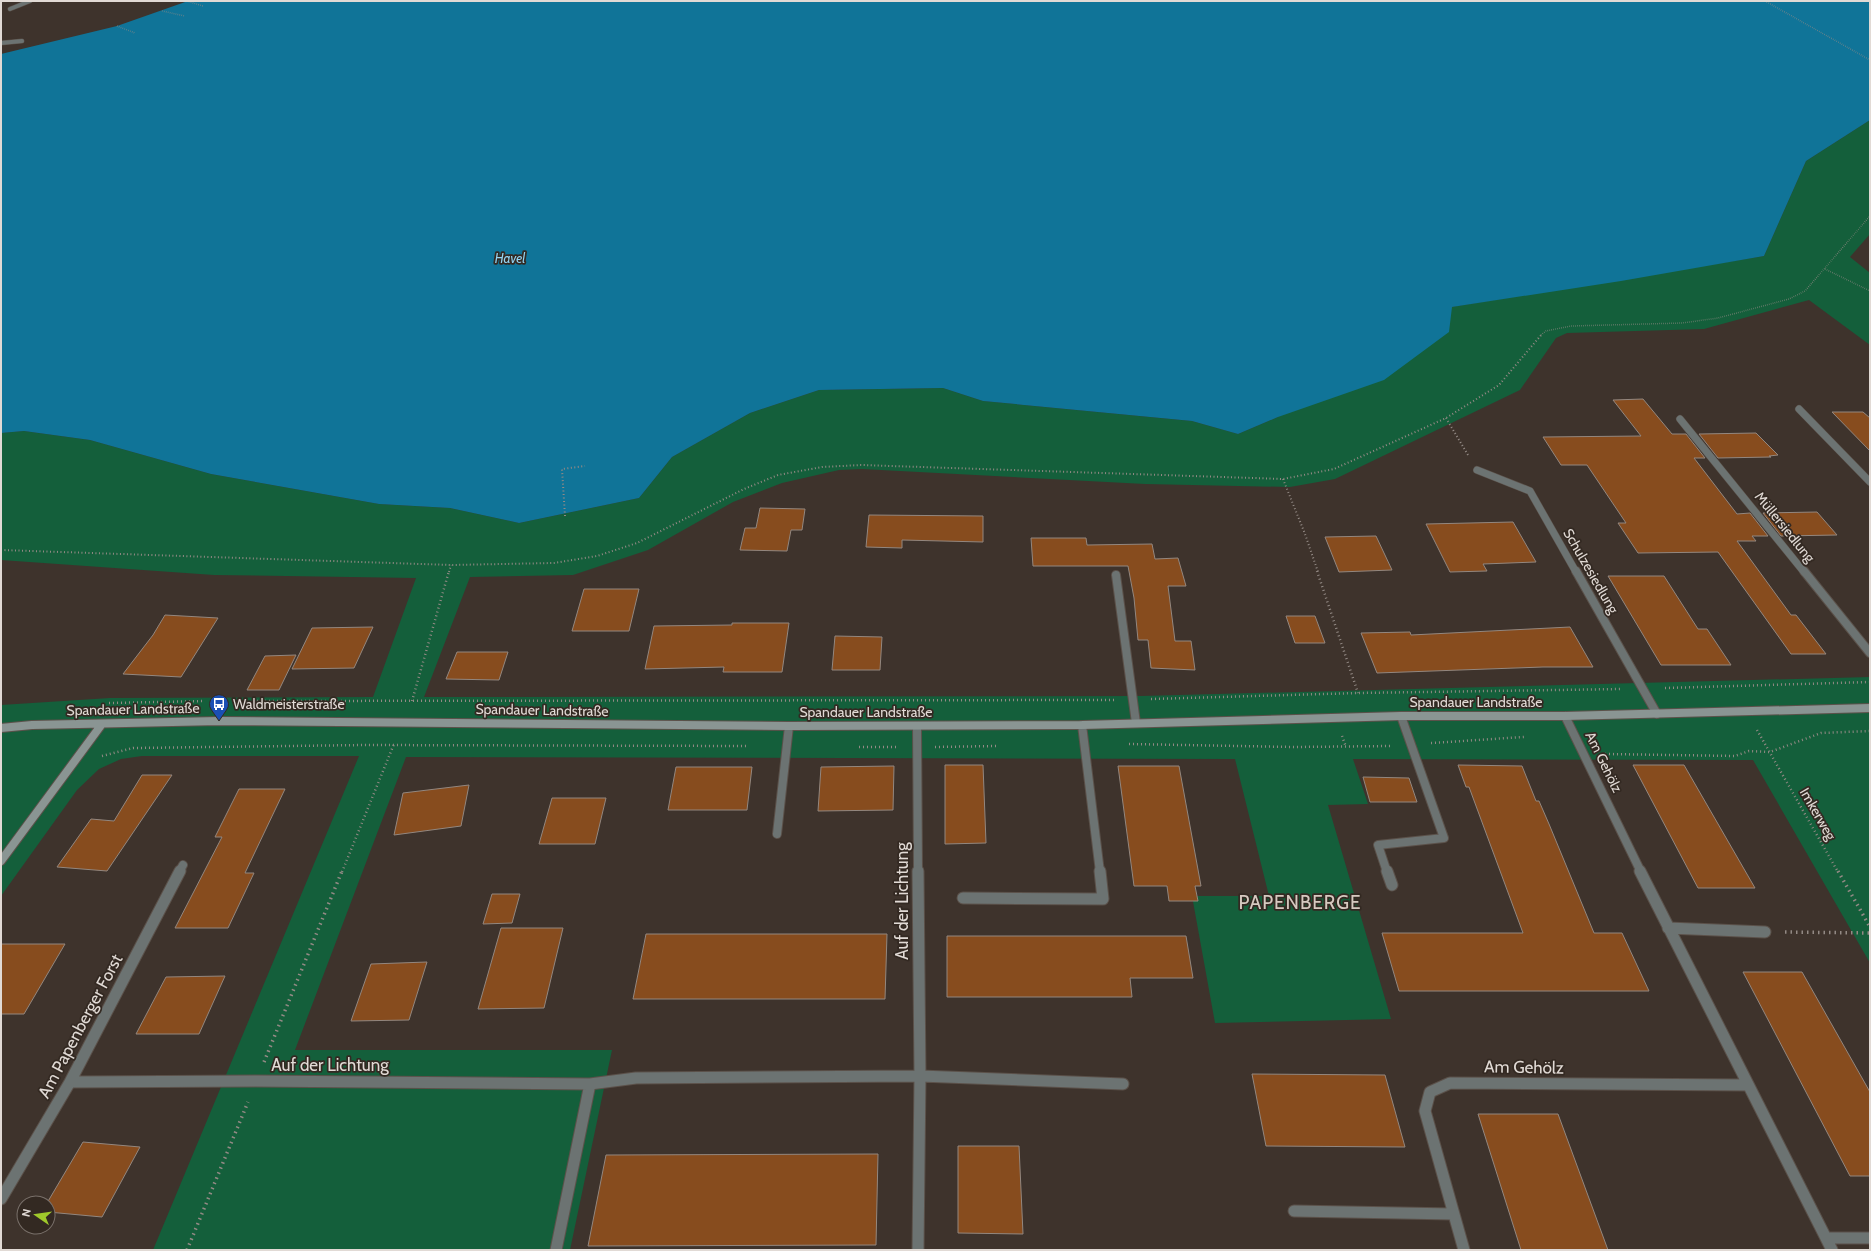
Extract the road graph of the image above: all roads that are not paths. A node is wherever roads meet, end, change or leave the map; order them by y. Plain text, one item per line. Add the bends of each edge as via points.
1 (30, 1) edge
2 (10, 9) dead end
3 (22, 41) dead end
4 (1, 43) edge
5 (1799, 409) dead end
6 (1680, 418) dead end
7 (1476, 470) road end
8 (1870, 482) edge
9 (1116, 575) dead end
10 (1870, 653) edge
11 (1870, 708) edge
12 (1657, 714) junction
13 (1401, 716) junction
14 (1565, 716) junction
15 (1136, 723) junction
16 (102, 724) junction
17 (1082, 725) junction
18 (789, 726) junction
19 (918, 726) junction
20 (1, 728) edge
21 (777, 834) dead end
22 (1, 861) edge
23 (182, 865) dead end
24 (1392, 885) dead end
25 (963, 898) dead end
26 (1668, 928) junction
27 (1765, 932) road end
28 (920, 1076) junction
29 (70, 1082) junction
30 (590, 1084) junction
31 (1123, 1084) dead end
32 (1748, 1085) junction
33 (1, 1199) edge
34 (1294, 1212) dead end
35 (1453, 1214) junction
36 (1826, 1238) junction
37 (1870, 1238) edge
38 (556, 1250) edge
39 (918, 1250) edge
40 (1464, 1250) edge
41 (1832, 1250) edge

1 - 2 street
3 - 4 street
5 - 8 street
6 - 10 street, Müllersiedlung
7 - 12 street, Schulzesiedlung via 1530,491
9 - 15 street
11 - 12 main road, Spandauer Landstraße
12 - 14 main road, Spandauer Landstraße
13 - 14 main road, Spandauer Landstraße
13 - 15 main road, Spandauer Landstraße
13 - 24 street via 1444,838 1378,845
14 - 26 street, Am Gehölz
15 - 17 main road, Spandauer Landstraße
16 - 18 main road, Spandauer Landstraße via 219,721
16 - 20 main road, Spandauer Landstraße
16 - 22 main road
17 - 19 main road, Spandauer Landstraße
17 - 25 street via 1103,899
18 - 19 main road, Spandauer Landstraße
18 - 21 street
19 - 28 street, Auf der Lichtung
23 - 29 street, Am Papenberger Forst
26 - 27 street
26 - 32 street, Am Gehölz
28 - 30 street, Auf der Lichtung via 636,1078
28 - 31 street, Auf der Lichtung
28 - 39 street, Auf der Lichtung
29 - 30 street, Auf der Lichtung
29 - 33 street, Am Papenberger Forst
30 - 38 street
32 - 35 street, Am Gehölz via 1450,1083 1430,1092 1424,1111
32 - 36 street, Am Gehölz
34 - 35 street
35 - 40 street, Am Gehölz
36 - 37 street
36 - 41 street, Am Gehölz

